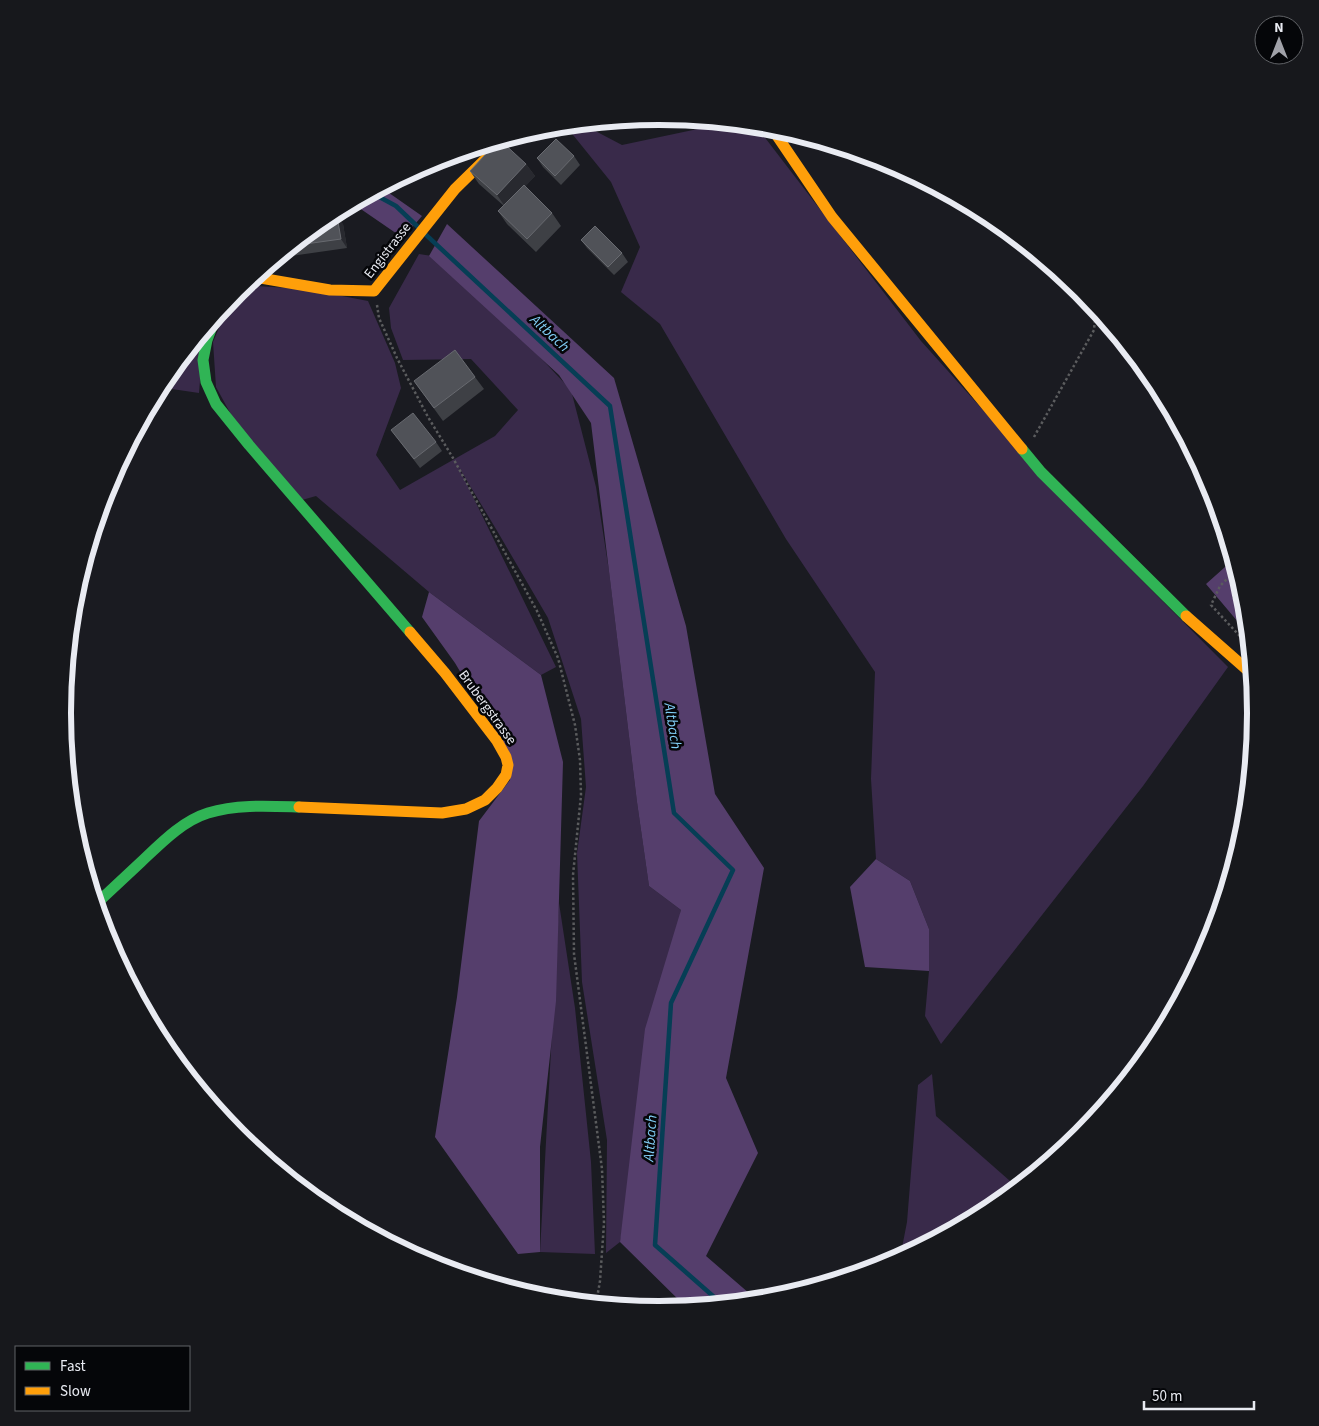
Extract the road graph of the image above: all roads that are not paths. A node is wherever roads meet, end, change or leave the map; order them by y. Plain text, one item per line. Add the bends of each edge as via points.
1 (778, 137) edge
2 (497, 148) edge
3 (264, 279) edge
4 (209, 335) edge
5 (1245, 668) edge
6 (101, 899) edge

1 - 5 street via 832,217 1041,472 1192,622
2 - 3 street, Engistrasse via 455,189 374,291 330,290
4 - 6 street, Brubergstrasse via 203,360 206,382 216,404 451,681 497,741 508,765 506,775 485,800 442,813 269,806 234,807 207,813 165,839

